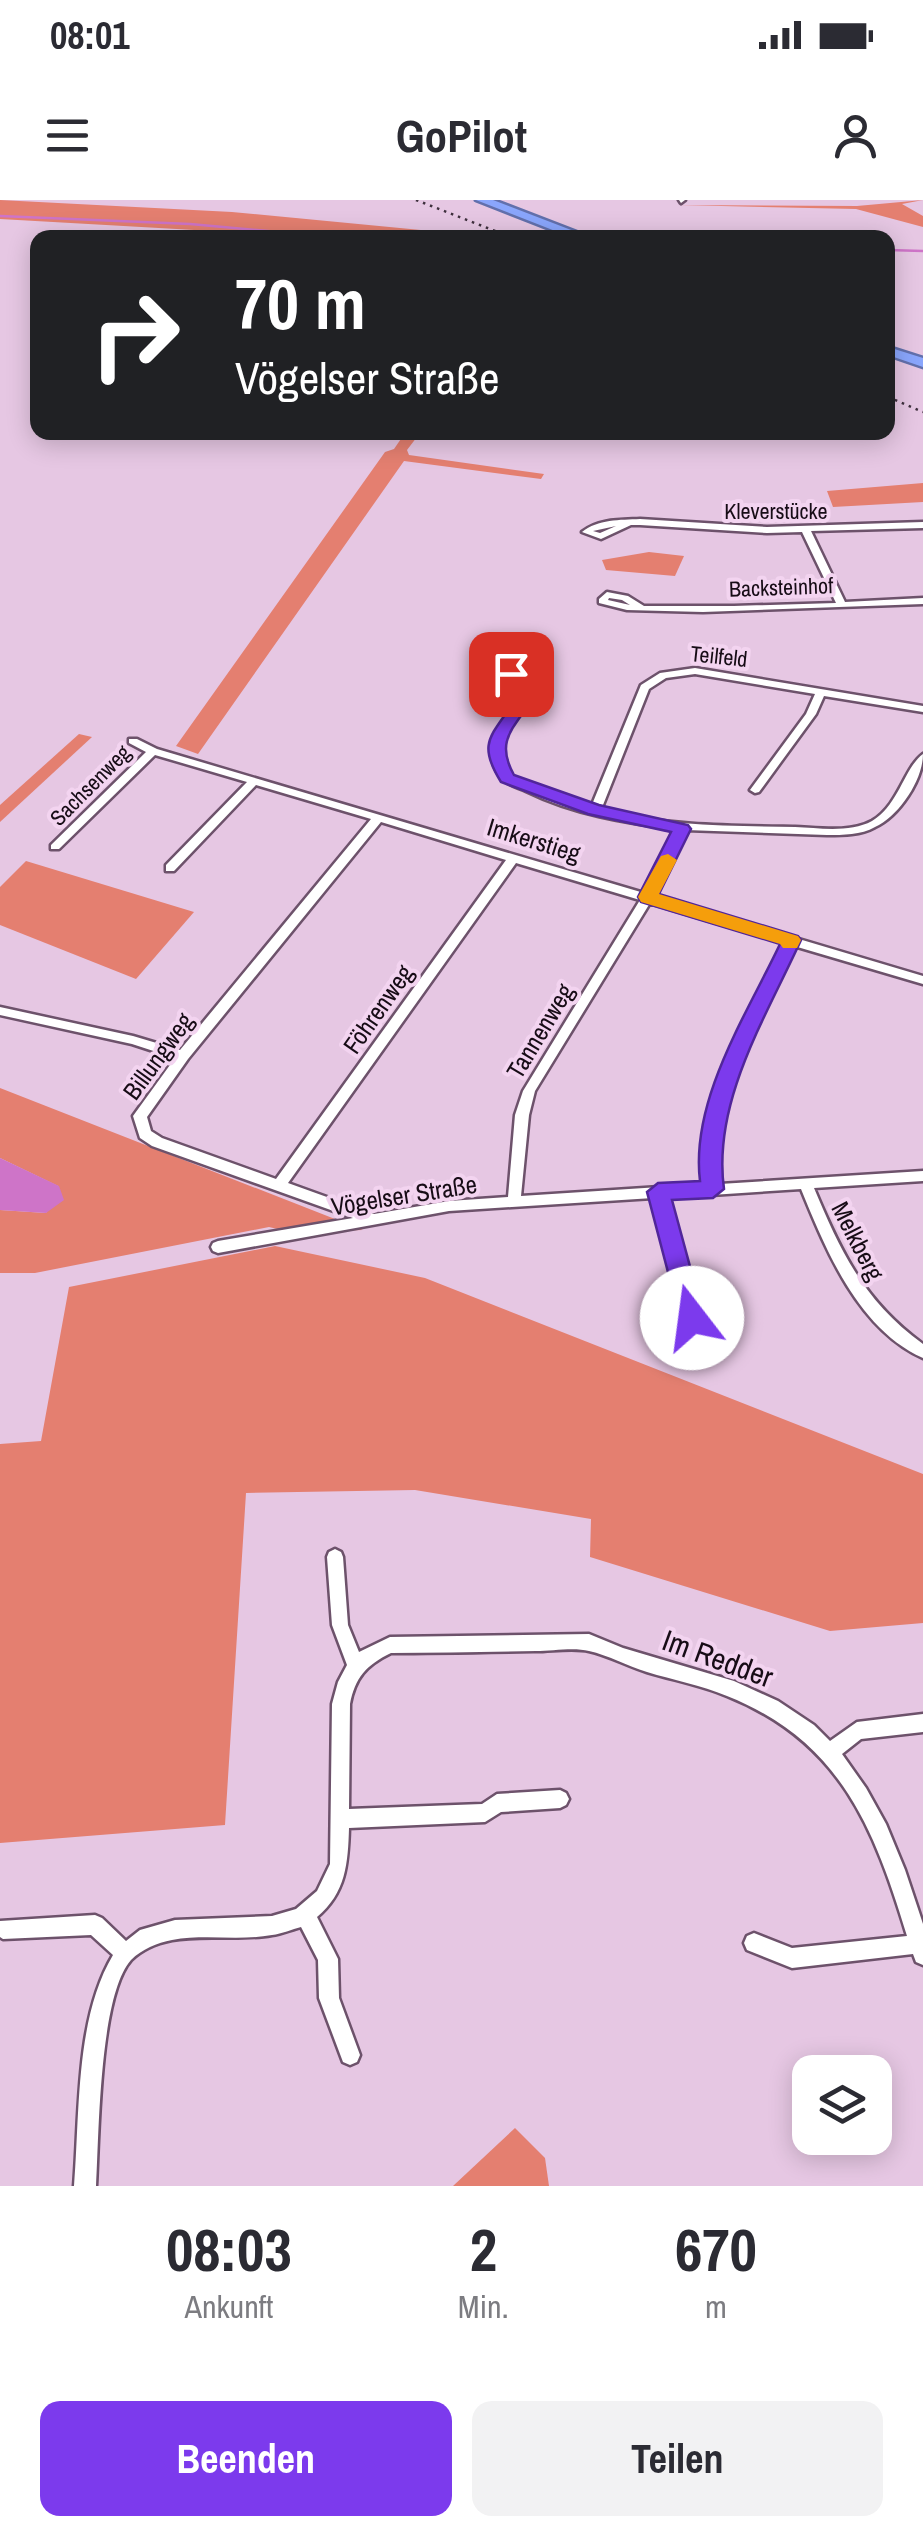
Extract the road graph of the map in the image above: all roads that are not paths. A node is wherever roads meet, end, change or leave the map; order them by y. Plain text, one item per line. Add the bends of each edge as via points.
1 (468, 200) edge
2 (482, 200) edge
3 (549, 230) edge
4 (564, 230) edge
5 (895, 350) edge
6 (923, 360) edge
7 (628, 523) dead end
8 (923, 525) edge
9 (806, 530) junction
10 (923, 601) edge
11 (842, 605) junction
12 (640, 607) dead end
13 (821, 692) junction
14 (523, 700) dead end
15 (923, 708) edge
16 (133, 741) dead end
17 (154, 751) junction
18 (923, 757) edge
19 (255, 780) junction
20 (756, 790) dead end
21 (595, 810) junction
22 (379, 817) junction
23 (682, 829) junction
24 (55, 848) dead end
25 (514, 857) junction
26 (170, 868) dead end
27 (648, 897) junction
28 (792, 940) junction
29 (923, 980) edge
30 (0, 1011) edge
31 (183, 1056) junction
32 (923, 1176) edge
33 (805, 1184) junction
34 (279, 1186) junction
35 (713, 1189) junction
36 (658, 1192) junction
37 (514, 1202) junction
38 (376, 1220) junction
39 (218, 1247) dead end
40 (692, 1318) dead end
41 (923, 1352) edge
42 (335, 1557) dead end
43 (355, 1664) junction
44 (923, 1723) edge
45 (832, 1751) junction
46 (560, 1799) dead end
47 (341, 1819) junction
48 (306, 1916) junction
49 (3, 1930) dead end
50 (754, 1942) dead end
51 (921, 1950) edge
52 (124, 1952) junction
53 (350, 2055) dead end
54 (85, 2186) edge

1 - 3 highway
2 - 4 highway
5 - 6 highway
7 - 9 street, Kleverstücke
8 - 9 street, Kleverstücke
9 - 11 street
10 - 11 street, Backsteinhof
11 - 12 street, Backsteinhof
13 - 15 street, Teilfeld
13 - 20 street
13 - 21 street, Teilfeld via 696,671 653,680
14 - 21 street via 496,744 497,767 521,786
16 - 17 street, Imkerstieg
17 - 19 street, Imkerstieg
17 - 24 street, Sachsenweg
18 - 23 street via 886,814 868,827
19 - 22 street, Imkerstieg
19 - 26 street
21 - 23 street
22 - 25 street, Imkerstieg
22 - 31 street, Billungweg
23 - 27 street, Tannenweg
25 - 27 street, Imkerstieg
25 - 34 street, Föhrenweg
27 - 28 street, Imkerstieg
27 - 37 street, Tannenweg via 524,1103
28 - 29 street, Imkerstieg
28 - 35 street via 730,1074 714,1128
30 - 31 street
31 - 34 street, Billungweg via 144,1105 145,1134
32 - 33 street, Vögelser Straße
33 - 35 street, Vögelser Straße
33 - 41 street, Melkberg via 859,1296
34 - 38 street, Billungweg
35 - 36 street, Vögelser Straße
36 - 37 street, Vögelser Straße
36 - 40 street
37 - 38 street, Vögelser Straße
38 - 39 street, Vögelser Straße
42 - 43 street via 340,1624
43 - 45 street, Im Redder via 390,1645 589,1642 749,1696
43 - 47 street via 342,1704
44 - 45 street via 857,1731
45 - 51 street, Im Redder via 889,1849
46 - 47 street via 497,1803 484,1813
47 - 48 street via 334,1887
48 - 52 street via 278,1925 152,1935
48 - 53 street via 328,1959 329,1998
49 - 52 street via 95,1925
50 - 51 street via 792,1958
52 - 54 street via 103,1994

